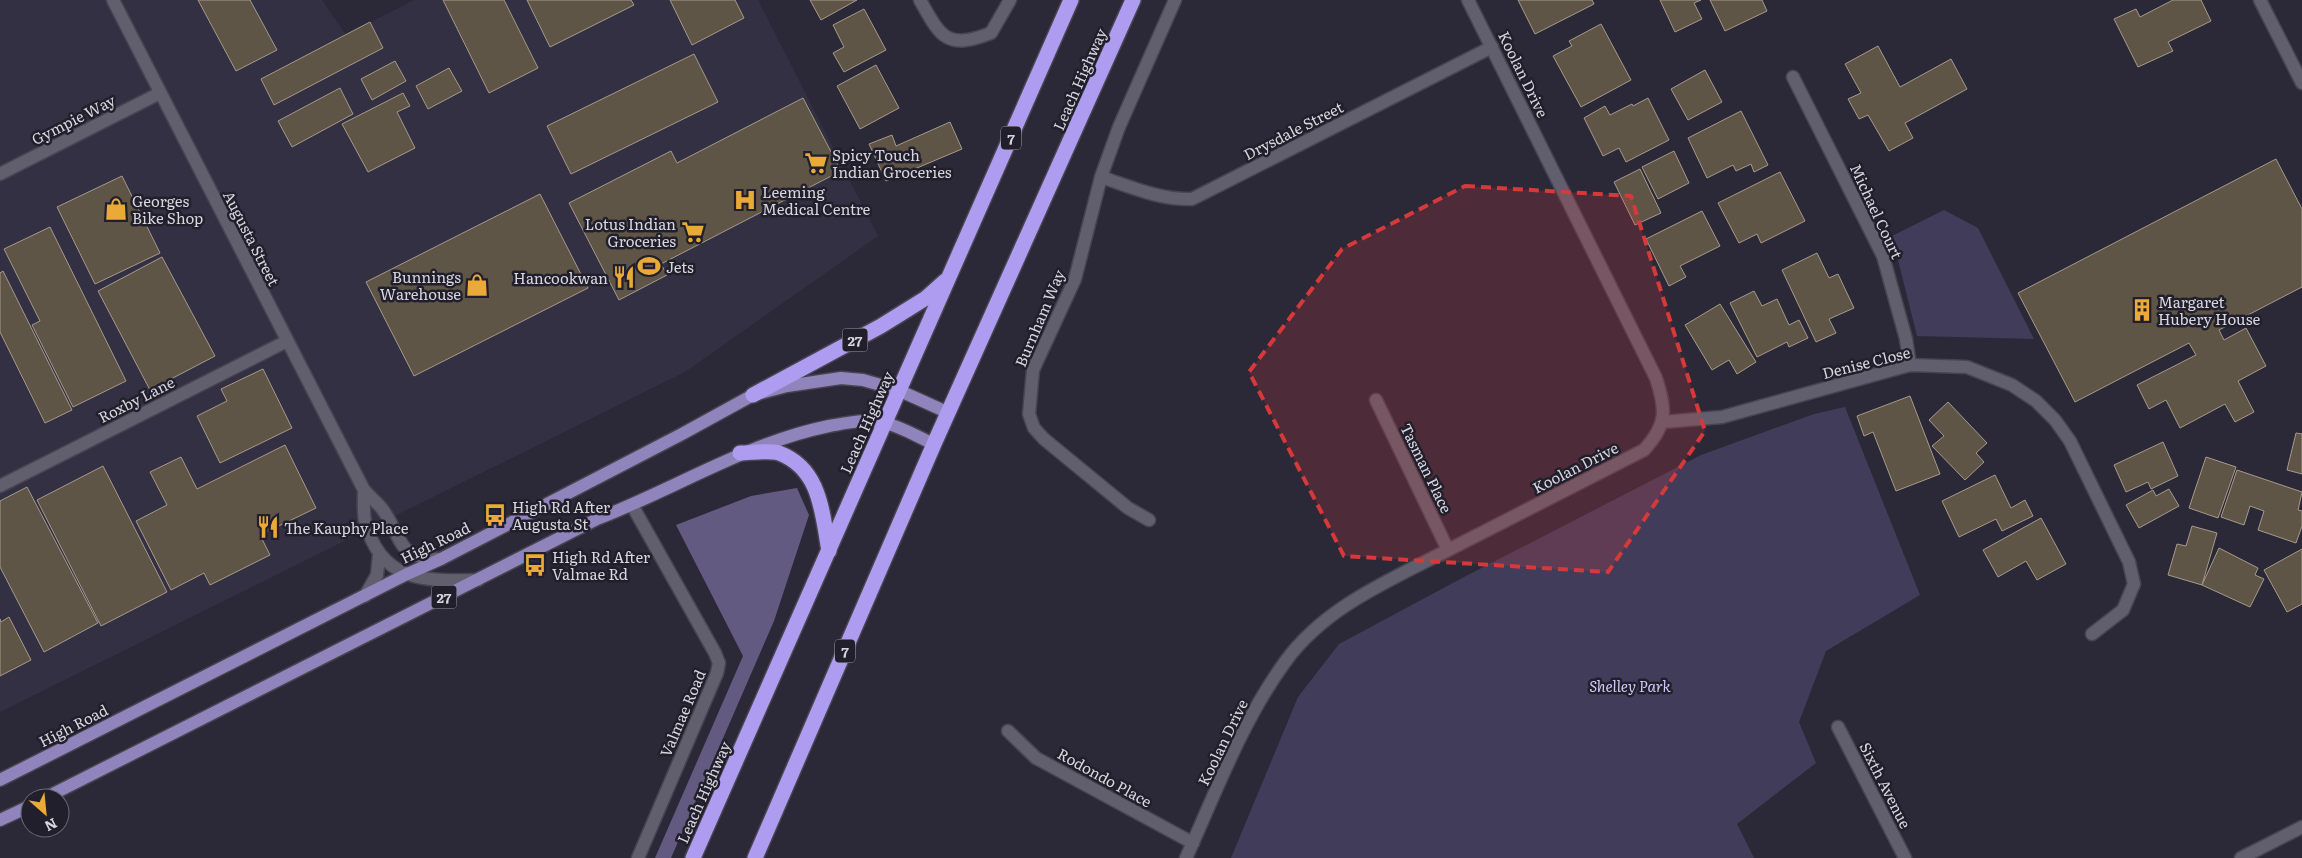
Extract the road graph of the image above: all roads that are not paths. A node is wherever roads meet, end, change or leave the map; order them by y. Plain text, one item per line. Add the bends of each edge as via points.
1 (113, 0) edge
2 (920, 0) edge
3 (1010, 0) edge
4 (1072, 0) edge
5 (1133, 0) edge
6 (1174, 0) edge
7 (1468, 0) edge
8 (2260, 0) edge
9 (1492, 47) junction
10 (1793, 77) dead end
11 (2302, 84) edge
12 (160, 94) junction
13 (0, 174) edge
14 (1101, 177) junction
15 (950, 276) junction
16 (287, 341) junction
17 (1910, 366) junction
18 (898, 390) junction
19 (753, 395) junction
20 (1376, 400) dead end
21 (949, 413) junction
22 (1663, 422) junction
23 (885, 423) junction
24 (934, 444) junction
25 (740, 453) junction
26 (0, 486) edge
27 (364, 490) junction
28 (632, 505) junction
29 (1149, 520) dead end
30 (1448, 550) junction
31 (828, 551) junction
32 (379, 555) junction
33 (441, 559) junction
34 (405, 575) junction
35 (478, 580) junction
36 (365, 596) junction
37 (2092, 634) dead end
38 (1838, 727) dead end
39 (1008, 731) dead end
40 (0, 780) edge
41 (65, 788) edge
42 (20, 811) edge
43 (0, 820) edge
44 (2302, 827) edge
45 (1193, 843) junction
46 (638, 858) edge
47 (693, 858) edge
48 (755, 858) edge
49 (1186, 858) edge
50 (1905, 858) edge
51 (2241, 858) edge

1 - 12 street, Augusta Street
2 - 3 street via 937,30 959,42 991,33
4 - 15 highway, Leach Highway / 7
5 - 21 highway, Leach Highway / 7
6 - 14 street, Burnham Way
7 - 9 street, Koolan Drive
8 - 11 street
9 - 14 street, Drysdale Street via 1192,199 1147,193
9 - 22 street, Koolan Drive via 1656,378 1664,402
10 - 17 street, Michael Court via 1883,256 1906,339
12 - 13 street, Gympie Way
12 - 16 street, Augusta Street
14 - 29 street, Burnham Way via 1075,279 1033,370 1029,414 1034,428 1044,439 1128,508
15 - 18 highway, Leach Highway / 7
15 - 19 highway, 27 via 926,298 881,326
16 - 26 street, Roxby Lane
16 - 27 street, Augusta Street
17 - 22 street, Denise Close via 1730,415
17 - 37 street, Denise Close via 1967,367 2012,385 2036,401 2070,441 2129,562 2134,584 2123,610
18 - 19 main road, High Road / 27 via 864,380 841,378
18 - 21 main road, High Road / 27
18 - 23 highway, Leach Highway / 7
19 - 33 main road, High Road / 27
20 - 30 street, Tasman Place
21 - 24 highway, Leach Highway / 7
22 - 30 street, Koolan Drive via 1657,436 1644,450
23 - 24 main road, 27
23 - 25 main road, 27 via 853,421 803,432
23 - 31 highway, Leach Highway / 7
24 - 48 highway, Leach Highway / 7
25 - 28 main road, 27
25 - 31 highway, 27 via 777,452 798,464 808,475 821,504
27 - 32 street, Augusta Street via 365,520
27 - 33 street, Augusta Street via 383,510 401,544 412,555
28 - 35 main road, 27 via 597,519
28 - 46 street, Valmae Road via 719,663
30 - 45 street, Koolan Drive via 1368,590 1324,622 1285,661 1250,715
31 - 47 highway, Leach Highway / 7
32 - 34 street
32 - 36 street via 377,575
33 - 34 main road, High Road / 27
34 - 35 street via 436,581
34 - 36 main road, High Road / 27
35 - 41 main road, 27
36 - 40 main road, High Road / 27
38 - 50 street, Sixth Avenue
39 - 45 street, Rodondo Place via 1036,758
42 - 43 main road
44 - 51 street
45 - 49 street, Koolan Drive

